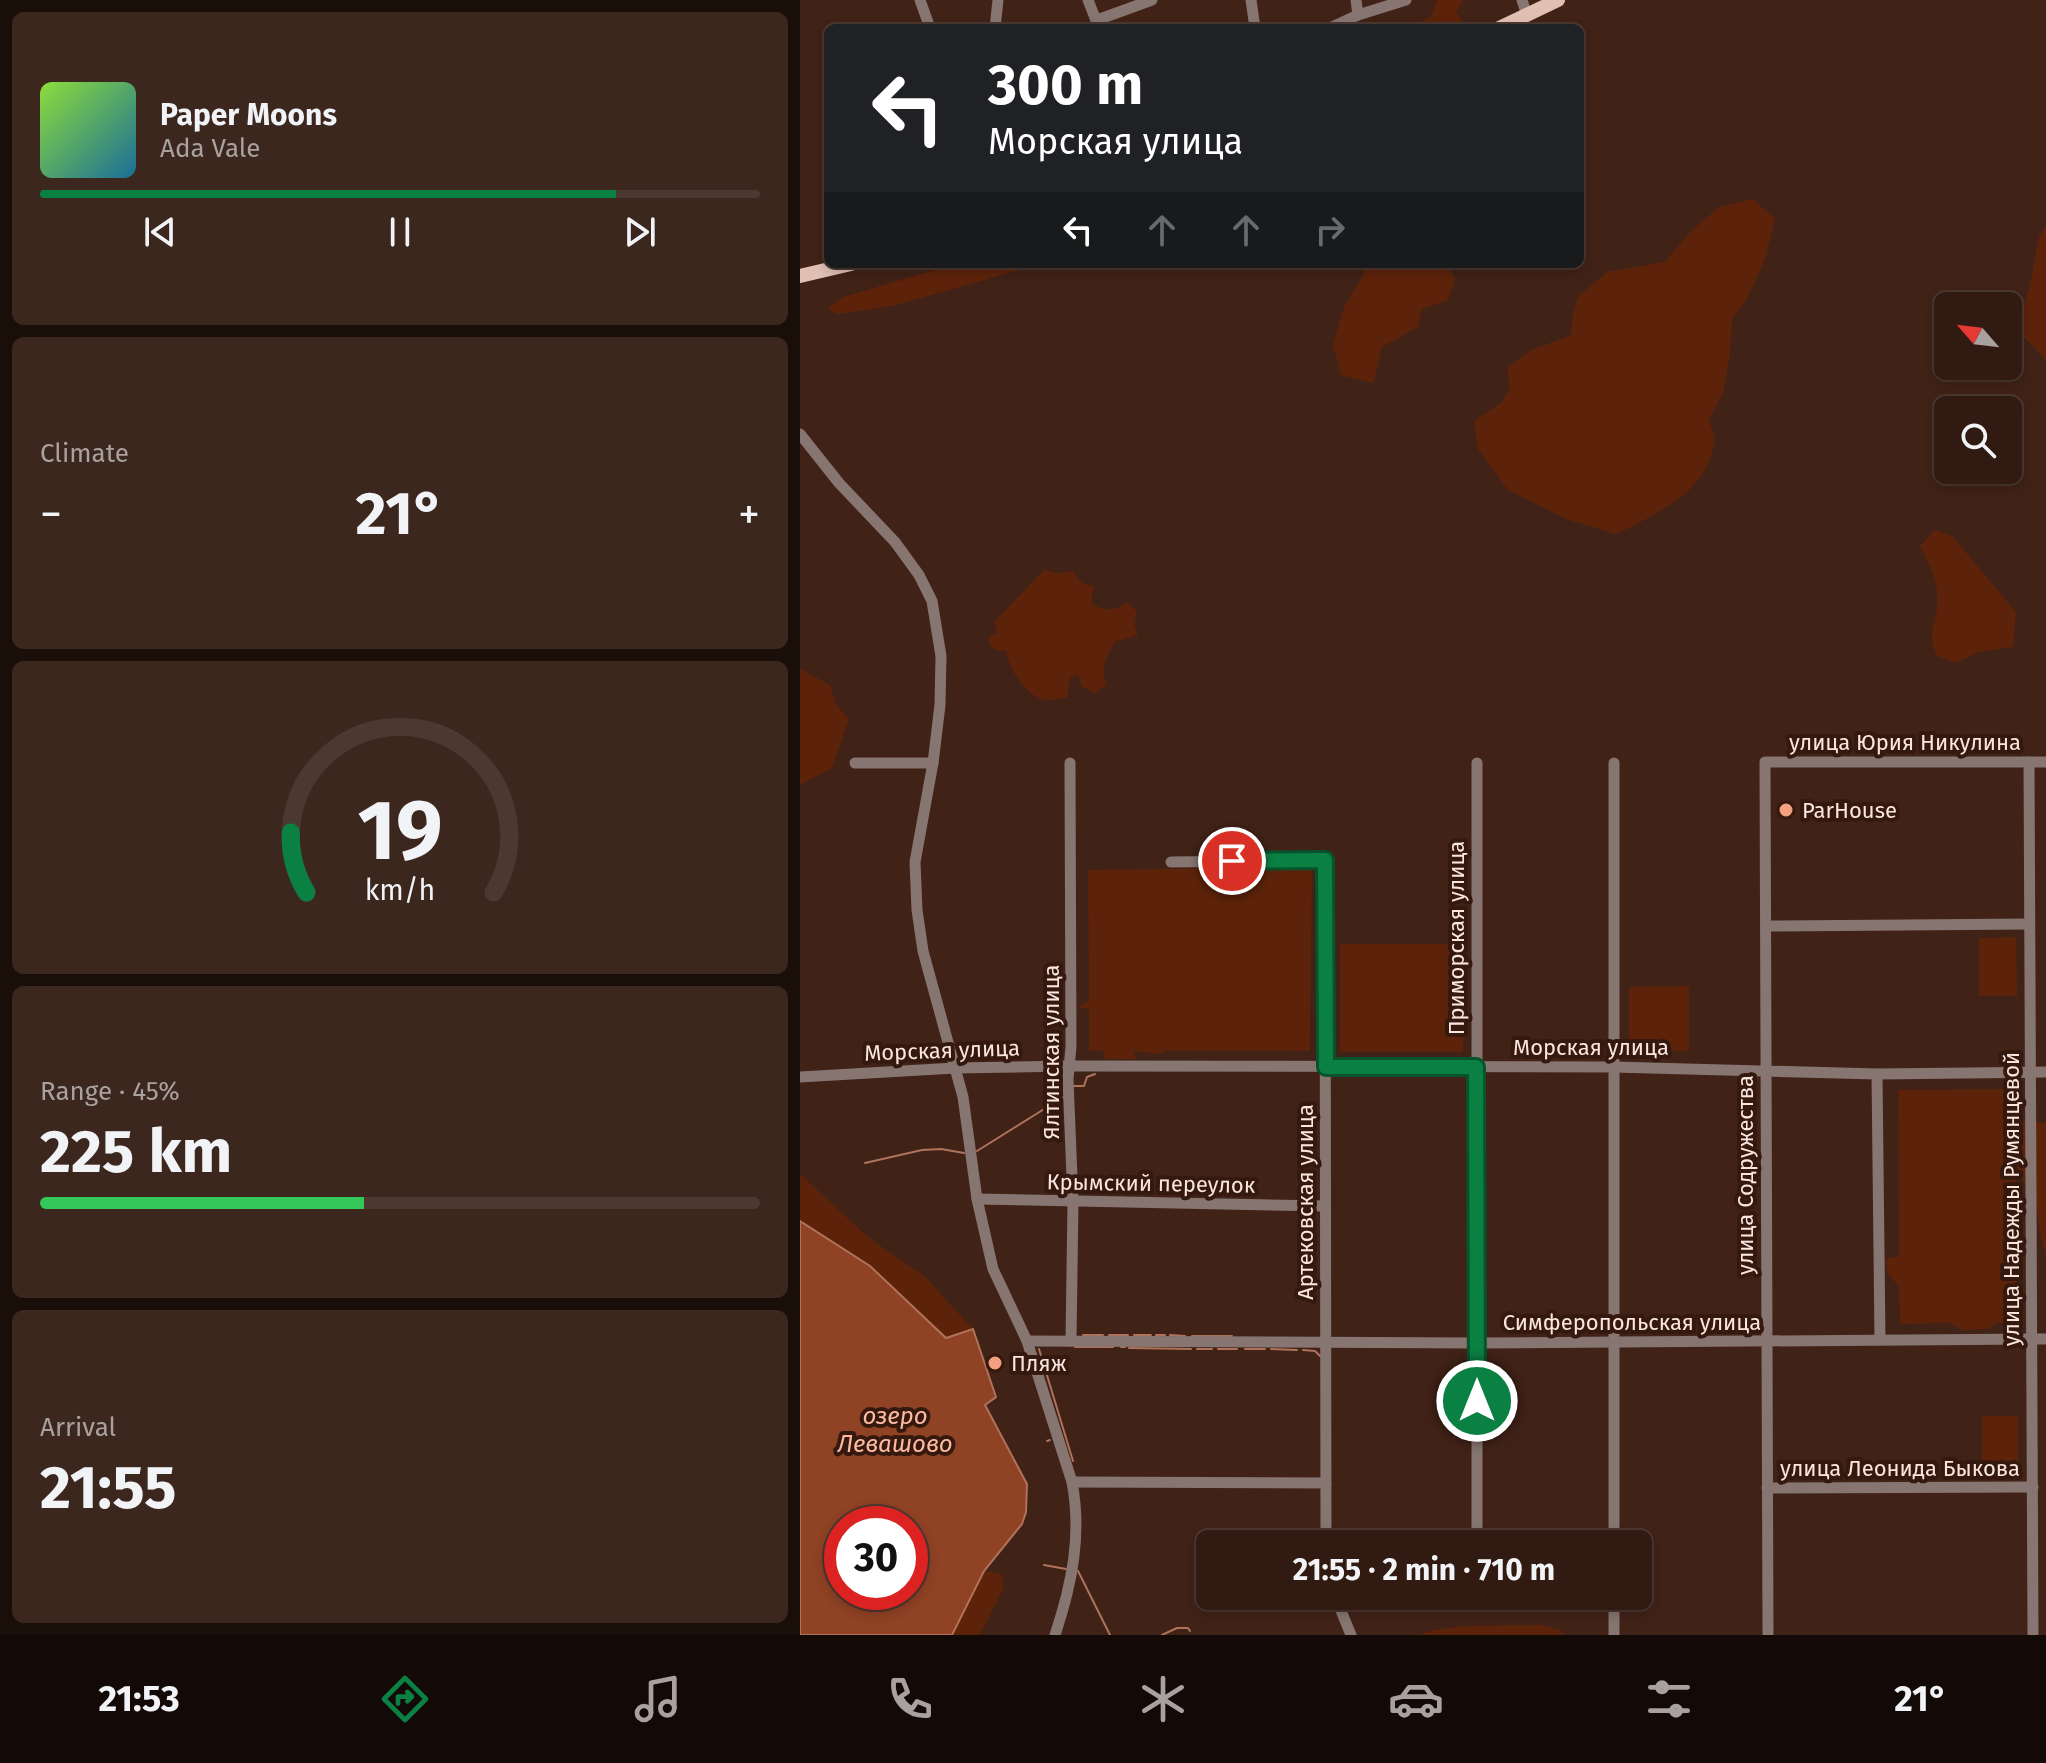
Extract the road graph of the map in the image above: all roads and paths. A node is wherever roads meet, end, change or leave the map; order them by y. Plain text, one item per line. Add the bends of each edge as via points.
1 (920, 0) edge
2 (998, 0) edge
3 (1088, 0) edge
4 (1152, 0) edge
5 (1251, 0) edge
6 (1356, 0) edge
7 (1406, 0) edge
8 (1522, 0) edge
9 (1558, 0) edge
10 (1358, 15) junction
11 (1527, 15) junction
12 (929, 24) edge
13 (995, 24) edge
14 (1098, 24) edge
15 (1254, 24) edge
16 (1339, 24) edge
17 (1508, 24) edge
18 (834, 268) edge
19 (800, 276) edge
20 (800, 434) edge
21 (1765, 762) joint
22 (2029, 762) junction
23 (2046, 762) edge
24 (855, 763) dead end
25 (933, 763) junction
26 (1070, 763) dead end
27 (1477, 763) dead end
28 (1614, 763) dead end
29 (1171, 862) dead end
30 (2029, 924) junction
31 (1766, 926) junction
32 (1069, 1066) junction
33 (1326, 1067) junction
34 (1476, 1067) junction
35 (1613, 1067) junction
36 (955, 1068) junction
37 (1764, 1069) junction
38 (2046, 1072) edge
39 (2030, 1073) junction
40 (1877, 1074) junction
41 (800, 1077) edge
42 (977, 1199) junction
43 (1073, 1202) junction
44 (1325, 1206) junction
45 (2032, 1339) junction
46 (2046, 1339) edge
47 (1880, 1340) junction
48 (1027, 1341) junction
49 (1071, 1341) junction
50 (1767, 1341) junction
51 (1613, 1342) junction
52 (1326, 1343) junction
53 (1477, 1343) junction
54 (1072, 1482) junction
55 (1326, 1483) junction
56 (2033, 1487) junction
57 (1767, 1488) junction
58 (1326, 1530) edge
59 (1477, 1530) edge
60 (1614, 1530) edge
61 (1341, 1610) edge
62 (1614, 1610) edge
63 (1055, 1635) edge
64 (1351, 1635) edge
65 (1614, 1635) edge
66 (1768, 1635) edge
67 (2033, 1635) edge

1 - 12 street
2 - 13 street
3 - 14 street
4 - 14 street
5 - 15 street
6 - 10 street
7 - 10 street
8 - 11 street
9 - 11 main road
10 - 16 street
11 - 17 main road
18 - 19 main road
20 - 25 street via 895,542 926,586 941,656
21 - 22 street, улица Юрия Никулина
21 - 31 street, улица Содружества
22 - 23 street, улица Юрия Никулина
22 - 30 street, улица Надежды Румянцевой
24 - 25 street
25 - 36 street via 915,862 916,896 927,966
26 - 32 street, Ялтинская улица
27 - 34 street, Приморская улица
28 - 35 street
29 - 33 street, Артековская улица via 1325,860
30 - 31 street
30 - 39 street, улица Надежды Румянцевой
31 - 37 street, улица Содружества
32 - 33 street, Морская улица
32 - 36 street, Морская улица
32 - 43 street, Ялтинская улица
33 - 34 street, Морская улица
33 - 44 street, Артековская улица
34 - 35 street, Морская улица
34 - 53 street, Приморская улица
35 - 37 street, Морская улица
35 - 51 street
36 - 41 street, Морская улица
36 - 42 street
37 - 40 street, Морская улица
37 - 50 street, улица Содружества
38 - 39 street, Морская улица
39 - 40 street, Морская улица
39 - 45 street, улица Надежды Румянцевой
40 - 47 street
42 - 43 street, Крымский переулок
42 - 48 street via 993,1269
43 - 44 street, Крымский переулок
43 - 49 street, Ялтинская улица
44 - 52 street, Артековская улица
45 - 46 street, Симферопольская улица
45 - 47 street, Симферопольская улица
45 - 56 street, улица Надежды Румянцевой
47 - 50 street, Симферопольская улица
48 - 49 street, Симферопольская улица
48 - 54 street
49 - 52 street, Симферопольская улица
50 - 51 street, Симферопольская улица
50 - 57 street, улица Содружества
51 - 53 street, Симферопольская улица
51 - 60 street
52 - 53 street, Симферопольская улица
52 - 55 street, Артековская улица
53 - 59 street, Приморская улица
54 - 55 street
54 - 63 street via 1077,1547
55 - 58 street, Артековская улица
56 - 57 street, улица Леонида Быкова
56 - 67 street, улица Надежды Румянцевой
57 - 66 street, улица Содружества
61 - 64 street
62 - 65 street

